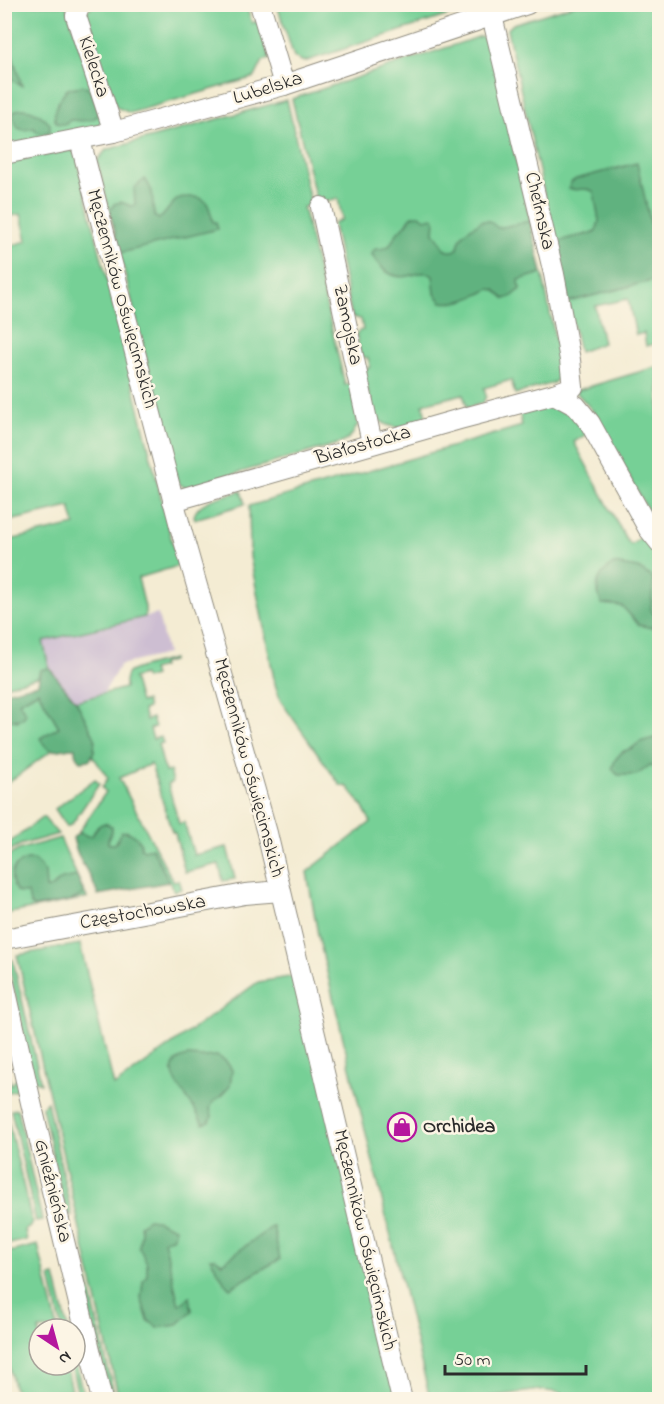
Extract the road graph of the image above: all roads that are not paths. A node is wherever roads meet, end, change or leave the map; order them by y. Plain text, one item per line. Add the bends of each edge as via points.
1 (82, 4) edge
2 (260, 4) edge
3 (527, 4) edge
4 (492, 16) junction
5 (284, 85) junction
6 (114, 132) junction
7 (80, 140) junction
8 (4, 154) edge
9 (321, 207) dead end
10 (554, 394) junction
11 (372, 443) junction
12 (173, 501) junction
13 (660, 543) edge
14 (282, 891) junction
15 (4, 939) edge
16 (4, 983) edge
17 (102, 1400) edge
18 (402, 1400) edge

1 - 6 street, Kielecka via 76,16
2 - 5 street
3 - 4 street, Lubelska
4 - 5 street, Lubelska
4 - 10 street, Chełmska via 552,264 570,360 573,387
5 - 6 street, Lubelska
6 - 7 street, Lubelska
7 - 8 street, Lubelska
7 - 12 street, Męczenników Oświęcimskich
9 - 11 street, Zamojska
10 - 11 street, Białostocka
10 - 13 street via 576,406 590,423
11 - 12 street, Białostocka
12 - 14 street, Męczenników Oświęcimskich
14 - 15 street, Częstochowska via 245,894
14 - 18 street, Męczenników Oświęcimskich
16 - 17 street, Gnieźnieńska

